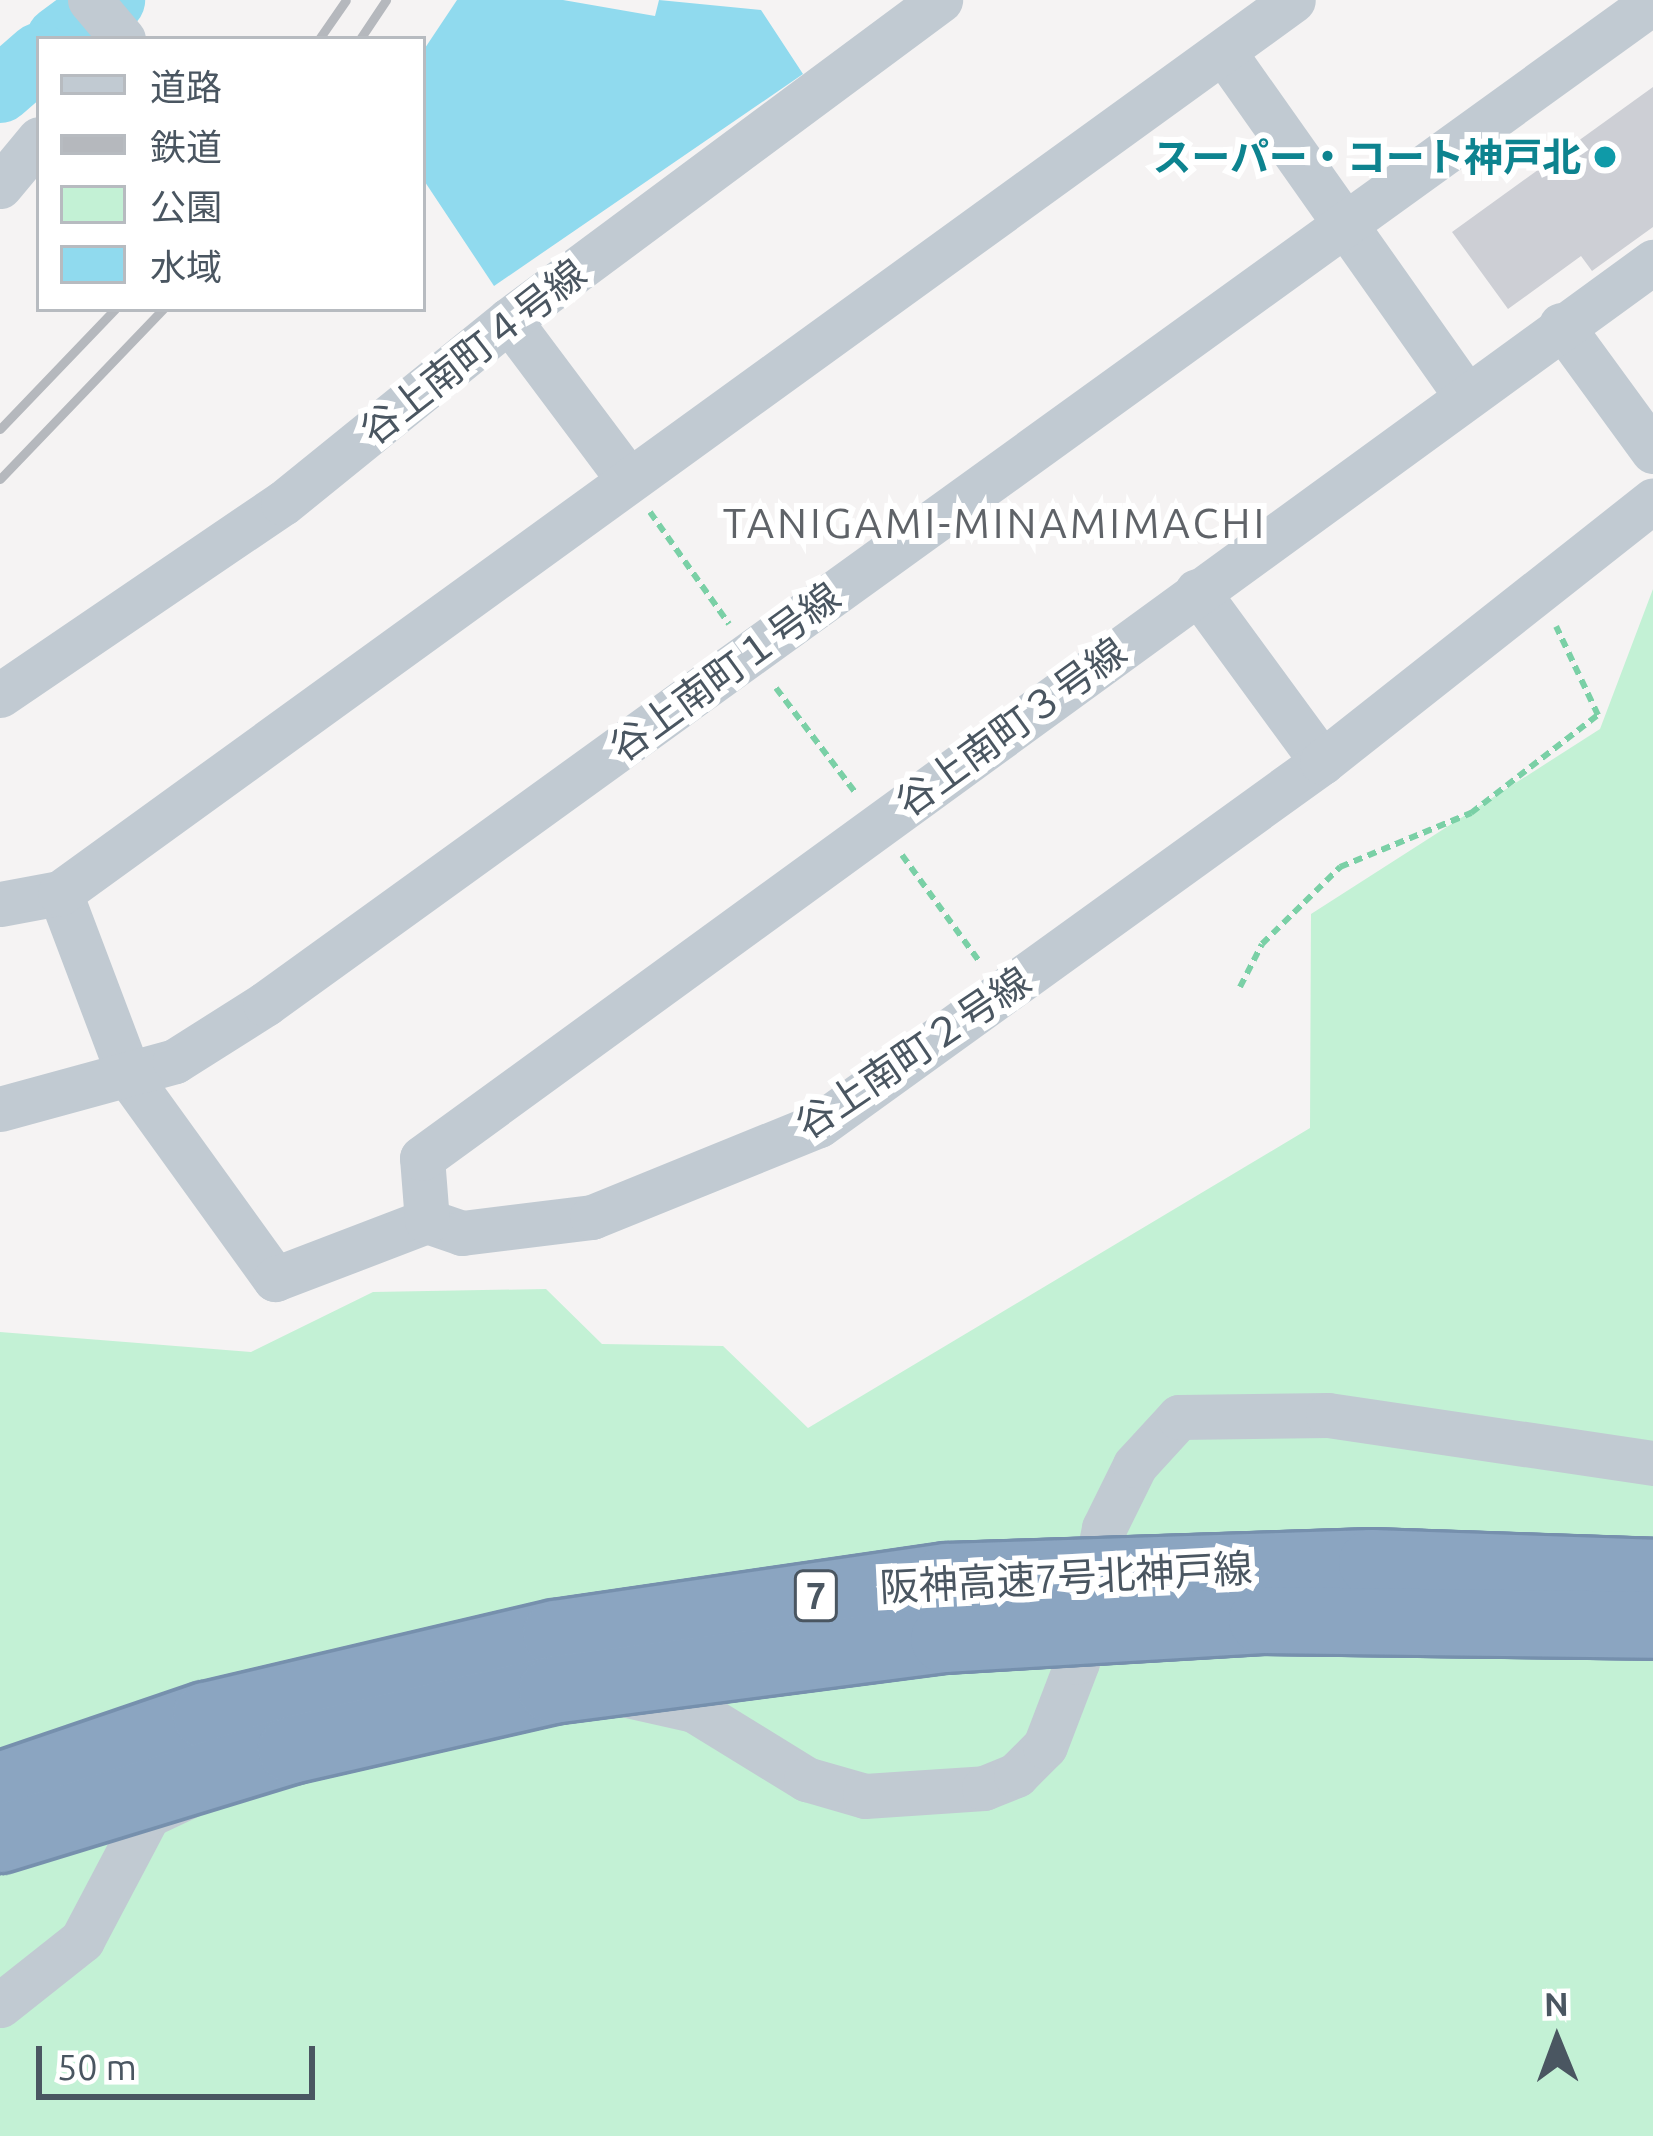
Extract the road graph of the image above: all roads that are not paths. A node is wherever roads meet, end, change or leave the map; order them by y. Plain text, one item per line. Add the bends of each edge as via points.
1 (90, 0) edge
2 (940, 0) edge
3 (1293, 0) edge
4 (1653, 2) edge
5 (120, 36) edge
6 (1225, 54) junction
7 (36, 143) edge
8 (0, 186) edge
9 (1342, 224) junction
10 (1653, 262) edge
11 (509, 320) junction
12 (1561, 325) junction
13 (1465, 394) junction
14 (1653, 451) edge
15 (628, 479) junction
16 (1653, 501) edge
17 (1197, 591) junction
18 (0, 695) edge
19 (1322, 762) junction
20 (60, 893) junction
21 (0, 904) edge
22 (130, 1078) junction
23 (0, 1108) edge
24 (428, 1221) junction
25 (1653, 1463) edge
26 (1653, 1573) edge
27 (1653, 1625) edge
28 (0, 1786) edge
29 (0, 1839) edge
30 (0, 2006) edge

1 - 5 street
2 - 11 street, 谷上南町４号線
3 - 6 street
4 - 9 street, 谷上南町１号線
6 - 9 street
6 - 15 street
7 - 8 street
9 - 13 street
9 - 22 street, 谷上南町１号線 via 265,1004
10 - 12 street, 谷上南町３号線
11 - 15 street
11 - 18 street, 谷上南町４号線 via 283,503
12 - 13 street, 谷上南町３号線
12 - 14 street
13 - 17 street, 谷上南町３号線
15 - 20 street
16 - 19 street, 谷上南町２号線
17 - 19 street
17 - 24 street, 谷上南町３号線 via 422,1158
19 - 24 street, 谷上南町２号線 via 819,1125 592,1217 462,1233
20 - 21 street
20 - 22 street, 谷上南町２号線
22 - 23 street, 谷上南町１号線
22 - 24 street, 谷上南町２号線 via 275,1279
25 - 30 street via 1328,1414 1179,1417 1135,1465 1104,1528 1077,1662 1045,1746 1016,1775 922,1798 865,1796 806,1779 694,1710 629,1693 349,1737 148,1815 82,1940
26 - 28 highway, 阪神高速7号北神戸線 / 7, bridge via 1372,1563 947,1576 556,1634 206,1716
27 - 29 highway, 阪神高速7号北神戸線 / 7, bridge via 1262,1620 944,1640 552,1690 291,1750

